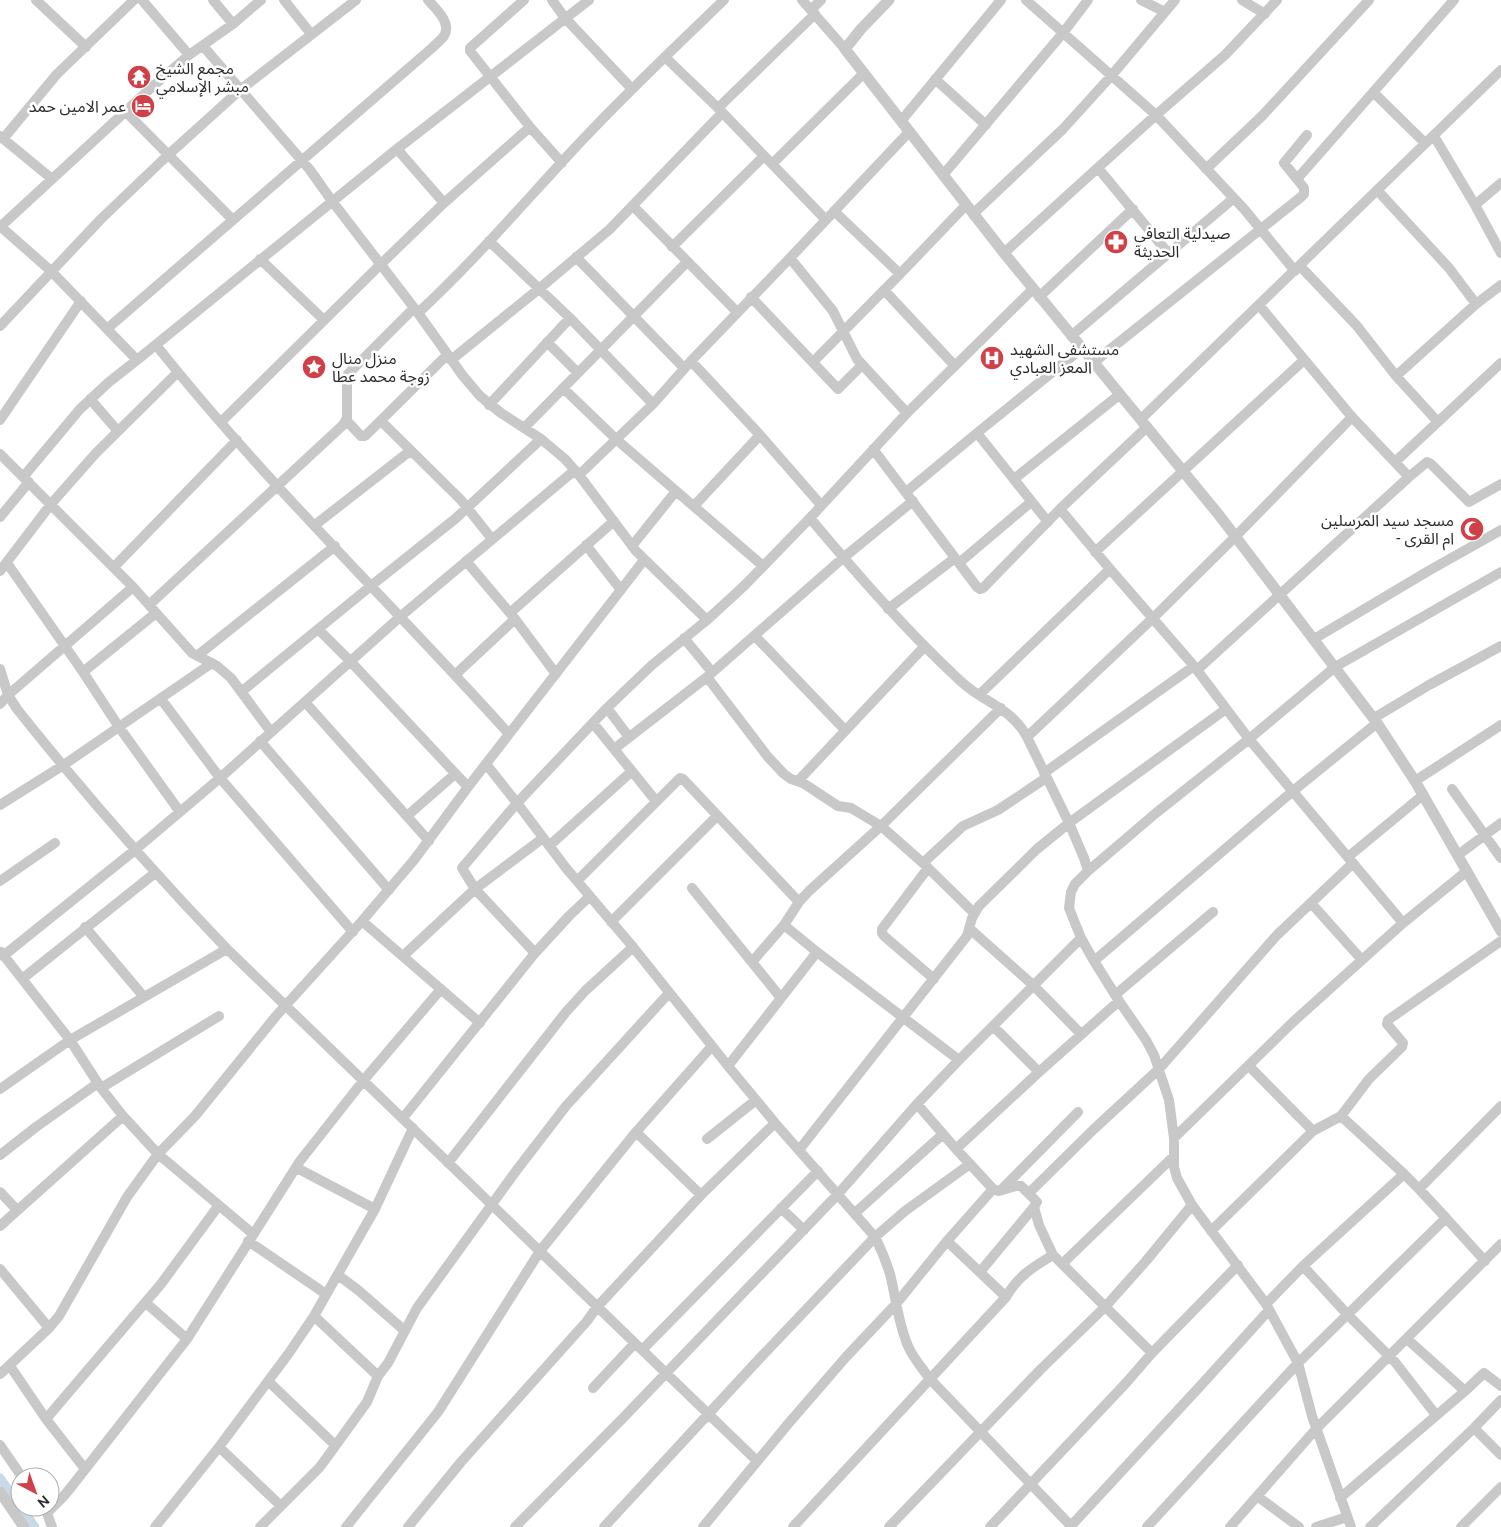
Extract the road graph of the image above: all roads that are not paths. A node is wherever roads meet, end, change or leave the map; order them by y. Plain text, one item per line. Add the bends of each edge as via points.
1 (36, 0) edge
2 (134, 0) edge
3 (142, 0) edge
4 (213, 0) edge
5 (261, 0) edge
6 (284, 0) edge
7 (356, 0) edge
8 (428, 0) edge
9 (524, 0) edge
10 (552, 0) edge
11 (589, 0) edge
12 (724, 0) edge
13 (802, 0) edge
14 (820, 0) edge
15 (889, 0) edge
16 (1001, 0) edge
17 (1026, 0) edge
18 (1088, 0) edge
19 (1141, 0) edge
20 (1175, 0) edge
21 (1242, 0) edge
22 (1277, 0) edge
23 (1369, 0) edge
24 (1454, 0) edge
25 (813, 12) junction
26 (1165, 12) junction
27 (1265, 14) junction
28 (566, 18) junction
29 (233, 24) junction
30 (1063, 32) junction
31 (311, 34) junction
32 (204, 46) junction
33 (86, 47) junction
34 (845, 49) junction
35 (189, 55) junction
36 (665, 57) junction
37 (1501, 70) edge
38 (864, 73) junction
39 (1112, 75) junction
40 (490, 78) junction
41 (935, 79) junction
42 (240, 90) junction
43 (632, 90) junction
44 (1373, 92) junction
45 (126, 111) junction
46 (720, 111) junction
47 (1156, 115) junction
48 (901, 121) junction
49 (986, 124) junction
50 (530, 127) junction
51 (909, 132) junction
52 (1307, 136) dead end
53 (1, 137) edge
54 (1430, 139) junction
55 (397, 149) junction
56 (168, 156) junction
57 (764, 156) junction
58 (302, 162) junction
59 (562, 163) junction
60 (772, 164) junction
61 (1098, 168) junction
62 (1206, 169) junction
63 (943, 175) junction
64 (52, 178) junction
65 (1297, 179) junction
66 (1501, 183) edge
67 (1377, 190) junction
68 (1234, 198) junction
69 (332, 201) junction
70 (444, 203) junction
71 (1475, 205) junction
72 (633, 206) junction
73 (969, 209) junction
74 (1133, 209) junction
75 (834, 211) junction
76 (233, 220) junction
77 (826, 220) junction
78 (0, 226) edge
79 (1261, 229) junction
80 (489, 241) junction
81 (672, 247) junction
82 (1004, 253) junction
83 (1168, 253) junction
84 (1501, 253) edge
85 (576, 257) junction
86 (790, 258) junction
87 (260, 259) junction
88 (687, 262) junction
89 (381, 264) junction
90 (1297, 269) junction
91 (51, 271) junction
92 (900, 274) junction
93 (1501, 285) edge
94 (540, 288) junction
95 (884, 290) junction
96 (1036, 293) junction
97 (752, 297) junction
98 (81, 301) junction
99 (1476, 304) junction
100 (1259, 306) junction
101 (416, 310) junction
102 (737, 312) junction
103 (633, 317) junction
104 (570, 318) junction
105 (324, 320) junction
106 (0, 326) edge
107 (108, 328) junction
108 (843, 331) junction
109 (1071, 336) junction
110 (548, 342) junction
111 (156, 345) junction
112 (601, 349) junction
113 (1081, 349) junction
114 (449, 357) junction
115 (137, 360) junction
116 (1304, 360) junction
117 (813, 362) junction
118 (1093, 362) junction
119 (1501, 363) edge
120 (687, 364) junction
121 (862, 366) junction
122 (955, 366) junction
123 (178, 372) junction
124 (578, 373) junction
125 (1396, 376) junction
126 (563, 388) junction
127 (1119, 395) junction
128 (90, 399) junction
129 (653, 404) junction
130 (489, 405) junction
131 (907, 413) junction
132 (1352, 417) junction
133 (0, 420) edge
134 (346, 420) junction
135 (381, 421) junction
136 (221, 422) junction
137 (1438, 422) junction
138 (1144, 423) junction
139 (524, 428) junction
140 (118, 430) junction
141 (976, 433) junction
142 (760, 435) junction
143 (541, 439) junction
144 (237, 440) junction
145 (617, 440) junction
146 (873, 449) junction
147 (410, 451) junction
148 (0, 454) edge
149 (1396, 462) junction
150 (1184, 471) junction
151 (577, 473) junction
152 (1409, 477) junction
153 (27, 479) junction
154 (1014, 479) junction
155 (1501, 484) edge
156 (278, 486) junction
157 (676, 491) junction
158 (906, 492) junction
159 (913, 501) junction
160 (1032, 502) junction
161 (52, 504) junction
162 (694, 506) junction
163 (821, 506) junction
164 (468, 508) junction
165 (1060, 510) junction
166 (0, 517) edge
167 (810, 518) junction
168 (614, 521) junction
169 (1048, 522) junction
170 (315, 525) junction
171 (1501, 530) edge
172 (1235, 537) junction
173 (492, 540) junction
174 (334, 546) junction
175 (586, 546) junction
176 (632, 546) junction
177 (1096, 552) junction
178 (843, 558) junction
179 (644, 560) junction
180 (957, 560) junction
181 (466, 561) junction
182 (763, 566) junction
183 (3, 567) edge
184 (114, 567) junction
185 (1110, 570) junction
186 (1501, 572) edge
187 (372, 585) junction
188 (134, 587) junction
189 (621, 590) junction
190 (1280, 596) junction
191 (149, 605) junction
192 (888, 609) junction
193 (156, 613) junction
194 (401, 616) junction
195 (512, 616) junction
196 (1153, 618) junction
197 (707, 620) junction
198 (318, 630) junction
199 (755, 636) junction
200 (684, 638) junction
201 (1314, 639) junction
202 (65, 646) junction
203 (1501, 646) edge
204 (924, 647) junction
205 (197, 656) junction
206 (351, 662) junction
207 (212, 663) junction
208 (1335, 667) junction
209 (0, 668) edge
210 (1195, 668) junction
211 (83, 672) junction
212 (456, 674) junction
213 (556, 674) junction
214 (710, 674) junction
215 (242, 692) junction
216 (8, 695) junction
217 (979, 695) junction
218 (161, 699) junction
219 (305, 702) junction
220 (0, 704) edge
221 (607, 708) junction
222 (1001, 708) junction
223 (1226, 709) junction
224 (1375, 721) junction
225 (593, 723) junction
226 (1501, 725) edge
227 (119, 727) junction
228 (846, 730) junction
229 (271, 732) junction
230 (509, 734) junction
231 (630, 737) junction
232 (1027, 737) junction
233 (1249, 739) junction
234 (260, 741) junction
235 (614, 749) junction
236 (486, 764) junction
237 (62, 766) junction
238 (632, 771) junction
239 (455, 774) junction
240 (1045, 776) junction
241 (220, 778) junction
242 (798, 781) junction
243 (1415, 781) junction
244 (468, 787) junction
245 (1452, 789) dead end
246 (1293, 791) junction
247 (1423, 796) junction
248 (656, 800) junction
249 (517, 803) junction
250 (0, 805) edge
251 (180, 812) junction
252 (407, 816) junction
253 (717, 816) junction
254 (1069, 822) junction
255 (1501, 823) edge
256 (880, 826) junction
257 (1485, 835) junction
258 (429, 841) junction
259 (546, 842) junction
260 (55, 843) dead end
261 (135, 850) junction
262 (1458, 855) junction
263 (1501, 858) edge
264 (1350, 860) junction
265 (925, 865) junction
266 (1088, 871) junction
267 (1467, 871) junction
268 (155, 873) junction
269 (0, 881) edge
270 (577, 881) junction
271 (692, 888) dead end
272 (474, 889) junction
273 (389, 890) junction
274 (590, 896) junction
275 (799, 902) junction
276 (1311, 903) junction
277 (1213, 912) dead end
278 (974, 914) junction
279 (362, 921) junction
280 (611, 922) junction
281 (1403, 923) junction
282 (784, 925) junction
283 (85, 927) junction
284 (970, 929) junction
285 (1501, 931) edge
286 (353, 932) junction
287 (1082, 938) junction
288 (1501, 941) edge
289 (633, 947) junction
290 (227, 949) junction
291 (817, 952) junction
292 (2, 953) edge
293 (535, 953) junction
294 (403, 956) junction
295 (1362, 960) junction
296 (1094, 961) junction
297 (752, 962) junction
298 (22, 979) junction
299 (934, 979) junction
300 (1033, 985) junction
301 (441, 989) junction
302 (669, 993) junction
303 (144, 997) junction
304 (781, 998) junction
305 (1117, 998) junction
306 (286, 1004) junction
307 (219, 1016) dead end
308 (904, 1017) junction
309 (480, 1023) junction
310 (993, 1026) junction
311 (1081, 1034) junction
312 (70, 1040) junction
313 (712, 1046) junction
314 (959, 1060) junction
315 (728, 1066) junction
316 (1249, 1066) junction
317 (1160, 1068) junction
318 (1039, 1072) junction
319 (363, 1081) junction
320 (2, 1084) edge
321 (100, 1086) junction
322 (756, 1100) junction
323 (917, 1104) junction
324 (1501, 1106) edge
325 (1078, 1112) dead end
326 (123, 1116) junction
327 (1341, 1116) junction
328 (403, 1118) junction
329 (775, 1123) junction
330 (413, 1128) junction
331 (1314, 1131) junction
332 (636, 1132) junction
333 (943, 1134) junction
334 (1174, 1138) junction
335 (708, 1139) dead end
336 (956, 1149) junction
337 (799, 1150) junction
338 (158, 1154) junction
339 (0, 1155) edge
340 (1173, 1157) junction
341 (448, 1162) junction
342 (970, 1164) junction
343 (297, 1168) junction
344 (818, 1171) junction
345 (1404, 1174) junction
346 (998, 1189) junction
347 (1418, 1189) junction
348 (0, 1192) edge
349 (1029, 1193) junction
350 (838, 1194) junction
351 (701, 1196) junction
352 (491, 1204) junction
353 (219, 1205) junction
354 (1192, 1205) junction
355 (1034, 1207) junction
356 (781, 1208) junction
357 (375, 1209) junction
358 (17, 1210) junction
359 (855, 1213) junction
360 (1446, 1218) junction
361 (0, 1226) edge
362 (804, 1230) junction
363 (1211, 1231) junction
364 (250, 1237) junction
365 (874, 1237) junction
366 (947, 1241) junction
367 (1501, 1244) edge
368 (540, 1251) junction
369 (1053, 1255) junction
370 (1485, 1261) junction
371 (1062, 1264) junction
372 (1238, 1265) junction
373 (1303, 1266) junction
374 (0, 1269) edge
375 (980, 1272) junction
376 (338, 1275) junction
377 (326, 1294) junction
378 (1006, 1297) junction
379 (146, 1303) junction
380 (896, 1304) junction
381 (597, 1306) junction
382 (1105, 1307) junction
383 (1268, 1307) junction
384 (1347, 1314) junction
385 (314, 1316) junction
386 (49, 1328) junction
387 (405, 1331) junction
388 (187, 1339) junction
389 (1407, 1339) junction
390 (638, 1346) junction
391 (1152, 1353) junction
392 (1390, 1356) junction
393 (1298, 1363) junction
394 (10, 1366) junction
395 (666, 1373) junction
396 (0, 1374) edge
397 (378, 1376) junction
398 (930, 1379) junction
399 (268, 1381) junction
400 (1501, 1386) edge
401 (593, 1388) dead end
402 (1465, 1391) junction
403 (1501, 1400) edge
404 (708, 1414) junction
405 (1436, 1416) junction
406 (46, 1420) junction
407 (1474, 1428) junction
408 (1316, 1429) junction
409 (980, 1432) junction
410 (0, 1445) edge
411 (335, 1445) junction
412 (220, 1447) junction
413 (1501, 1455) edge
414 (757, 1462) junction
415 (15, 1467) edge
416 (85, 1468) junction
417 (1031, 1483) junction
418 (1501, 1487) edge
419 (0, 1492) edge
420 (1257, 1496) junction
421 (1340, 1498) junction
422 (60, 1499) edge
423 (281, 1506) junction
424 (1349, 1522) edge
425 (24, 1527) edge
426 (155, 1527) edge
427 (260, 1527) edge
428 (346, 1527) edge
429 (408, 1527) edge
430 (515, 1527) edge
431 (604, 1527) edge
432 (703, 1527) edge
433 (793, 1527) edge
434 (889, 1527) edge
435 (990, 1527) edge
436 (1071, 1527) edge
437 (1147, 1527) edge
438 (1230, 1527) edge
439 (1299, 1527) edge
440 (1316, 1527) edge
441 (1370, 1527) edge
442 (1461, 1527) edge

1 - 33 street
2 - 33 street
3 - 35 street
4 - 29 street
5 - 29 street
6 - 31 street
7 - 31 street
8 - 58 street via 445,22 444,35
9 - 40 street via 470,48
10 - 28 street
11 - 28 street
12 - 36 street
13 - 25 street
14 - 25 street
15 - 34 street
16 - 41 street
17 - 30 street
18 - 30 street
19 - 26 street
20 - 26 street
21 - 27 street
22 - 27 street
23 - 62 street via 1262,116
24 - 44 street
25 - 34 street
25 - 46 street
26 - 39 street
27 - 47 street via 1225,56
28 - 40 street
28 - 43 street
29 - 32 street
30 - 39 street
30 - 49 street
31 - 42 street
32 - 35 street
32 - 42 street
33 - 53 street via 57,74
34 - 38 street
35 - 45 street
36 - 43 street
36 - 46 street
37 - 54 street
38 - 48 street
38 - 60 street
39 - 47 street
39 - 73 street via 1063,129
40 - 50 street
40 - 55 street
41 - 48 street
41 - 49 street
42 - 56 street
42 - 58 street
43 - 59 street
44 - 54 street
44 - 65 street
45 - 56 street
45 - 64 street
46 - 57 street
46 - 72 street
47 - 61 street
47 - 62 street
48 - 51 street
49 - 63 street
50 - 59 street
50 - 70 street
51 - 63 street
51 - 75 street
52 - 65 street via 1284,163
53 - 64 street
54 - 67 street
54 - 71 street
55 - 69 street
55 - 70 street
56 - 76 street
56 - 91 street
57 - 60 street
57 - 81 street
58 - 69 street
58 - 76 street
59 - 80 street
60 - 77 street
61 - 74 street
61 - 82 street
62 - 68 street
63 - 73 street
64 - 78 street
65 - 79 street via 1304,188 1304,194
66 - 71 street
67 - 90 street
67 - 99 street via 1449,268
68 - 79 street
68 - 83 street
69 - 87 street
69 - 89 street
70 - 89 street
71 - 84 street
72 - 81 street
72 - 85 street
73 - 82 street
73 - 92 street
74 - 83 street
74 - 96 street
75 - 77 street
75 - 92 street
76 - 107 street
77 - 86 street
78 - 91 street
79 - 90 street
79 - 118 street
80 - 94 street
80 - 101 street via 451,282
81 - 88 street
82 - 96 street
83 - 109 street
85 - 94 street
85 - 103 street
86 - 97 street
86 - 108 street via 830,306
87 - 105 street
87 - 111 street
88 - 102 street
88 - 103 street
89 - 101 street
89 - 105 street
90 - 100 street
90 - 125 street via 1357,326
91 - 98 street
91 - 106 street
92 - 95 street
93 - 99 street
94 - 104 street
94 - 114 street
95 - 108 street
95 - 122 street
96 - 109 street
96 - 122 street
97 - 102 street
97 - 117 street
98 - 107 street
98 - 133 street
99 - 125 street
100 - 116 street
100 - 138 street
101 - 114 street
101 - 134 street via 348,374
102 - 120 street
103 - 112 street
103 - 120 street
104 - 110 street
104 - 112 street
105 - 136 street
107 - 115 street
108 - 117 street
108 - 121 street
109 - 113 street
110 - 124 street
110 - 130 street
111 - 115 street
111 - 123 street
112 - 124 street
112 - 129 street
113 - 118 street
113 - 141 street
114 - 130 street
114 - 135 street
115 - 128 street
116 - 132 street
116 - 150 street
117 - 121 street via 838,390
118 - 127 street
119 - 137 street
120 - 129 street
120 - 142 street
121 - 131 street
122 - 131 street
123 - 136 street
123 - 140 street
124 - 126 street
125 - 137 street
126 - 139 street
126 - 145 street
127 - 138 street
127 - 154 street
128 - 140 street
128 - 153 street
129 - 145 street
130 - 139 street
131 - 146 street
132 - 149 street
132 - 172 street
134 - 135 street via 361,436
134 - 156 street
135 - 147 street
136 - 144 street
137 - 149 street
138 - 150 street
138 - 165 street
139 - 143 street
140 - 161 street
141 - 154 street
141 - 158 street
142 - 162 street
142 - 163 street
143 - 151 street via 565,458
143 - 164 street
144 - 156 street
144 - 184 street
145 - 151 street
145 - 157 street
146 - 158 street
146 - 163 street
147 - 164 street
147 - 170 street
148 - 153 street
149 - 152 street
150 - 172 street
150 - 177 street
151 - 168 street
151 - 173 street
152 - 155 street via 1427,462 1469,502
152 - 190 street
153 - 161 street
153 - 166 street
154 - 160 street
156 - 170 street
156 - 191 street
157 - 162 street
157 - 176 street
158 - 159 street
159 - 178 street
159 - 180 street
160 - 169 street
160 - 180 street
161 - 183 street
161 - 184 street
162 - 182 street
163 - 167 street
164 - 173 street
164 - 187 street
165 - 169 street
165 - 177 street
167 - 178 street
167 - 182 street
168 - 175 street
168 - 176 street
169 - 180 street via 983,588 977,587
170 - 174 street
171 - 201 street
172 - 190 street
172 - 196 street
173 - 181 street
174 - 187 street
174 - 205 street
175 - 189 street
175 - 195 street
176 - 179 street
177 - 185 street
178 - 192 street
178 - 199 street
179 - 189 street
179 - 197 street
180 - 192 street
181 - 194 street
181 - 195 street
182 - 197 street
183 - 202 street
184 - 188 street
185 - 196 street
185 - 217 street
186 - 208 street
187 - 194 street
187 - 198 street
188 - 191 street
188 - 202 street
189 - 213 street
190 - 201 street
190 - 210 street
191 - 193 street
192 - 204 street
193 - 205 street
193 - 211 street
194 - 206 street
194 - 212 street
195 - 212 street
195 - 213 street
196 - 210 street
196 - 232 street
197 - 200 street
198 - 206 street
198 - 215 street
199 - 214 street
199 - 228 street
200 - 214 street
200 - 221 street
201 - 208 street
202 - 211 street
202 - 216 street
203 - 224 street via 1429,685
204 - 217 street
204 - 228 street
205 - 207 street
206 - 219 street
206 - 239 street
207 - 215 street
207 - 218 street
208 - 224 street
208 - 233 street
209 - 216 street
210 - 223 street
210 - 240 street
211 - 227 street
212 - 230 street
213 - 230 street
214 - 231 street
214 - 242 street via 772,762 791,780
215 - 229 street
216 - 220 street
216 - 237 street
217 - 222 street
218 - 227 street
218 - 241 street
219 - 229 street
219 - 252 street
221 - 225 street
221 - 231 street
222 - 232 street via 1017,722
222 - 256 street
223 - 233 street
223 - 254 street
224 - 243 street
224 - 246 street
225 - 235 street
225 - 249 street
226 - 243 street
227 - 237 street
227 - 251 street
228 - 242 street
229 - 234 street
230 - 236 street
231 - 235 street
232 - 240 street
233 - 246 street
233 - 266 street
234 - 241 street
234 - 273 street
235 - 238 street
236 - 244 street
236 - 249 street
237 - 250 street
237 - 261 street
238 - 248 street
238 - 259 street
239 - 244 street
239 - 252 street
240 - 254 street
240 - 265 street via 998,810 963,826
241 - 251 street
241 - 286 street
242 - 256 street via 838,806 851,808
243 - 247 street
244 - 258 street
245 - 257 street
246 - 264 street
246 - 296 street
247 - 262 street
247 - 264 street
248 - 253 street via 680,778
248 - 270 street
249 - 259 street
249 - 272 street via 462,868
251 - 261 street
252 - 258 street
253 - 275 street
253 - 280 street
254 - 266 street
254 - 278 street via 1027,858
255 - 257 street
256 - 265 street
256 - 275 street
257 - 262 street
257 - 263 street
258 - 273 street
259 - 270 street
259 - 272 street
260 - 269 street
261 - 268 street
261 - 292 street
262 - 267 street
264 - 276 street
264 - 281 street
265 - 278 street
265 - 299 street via 882,933
266 - 287 street via 1071,892 1070,900
267 - 281 street
267 - 285 street
268 - 283 street
268 - 290 street
270 - 274 street
271 - 297 street
272 - 293 street
272 - 294 street
273 - 279 street
274 - 280 street
274 - 293 street
275 - 282 street
276 - 295 street
276 - 317 street via 1278,935
277 - 305 street
278 - 284 street
279 - 286 street
279 - 294 street
280 - 289 street
281 - 295 street
282 - 291 street
282 - 297 street
283 - 298 street
283 - 303 street
284 - 299 street
284 - 300 street
286 - 306 street
287 - 296 street
287 - 300 street
288 - 327 street via 1388,1020 1387,1024 1403,1045 1369,1079
289 - 302 street
289 - 341 street via 570,1006
290 - 303 street
290 - 306 street
291 - 304 street
291 - 308 street
292 - 298 street
293 - 309 street
294 - 301 street
295 - 316 street
296 - 305 street
297 - 304 street
298 - 312 street
299 - 308 street
300 - 310 street
300 - 311 street
301 - 309 street
301 - 319 street
302 - 313 street
302 - 352 street via 566,1106
303 - 312 street
304 - 315 street
305 - 311 street
305 - 317 street via 1146,1040
306 - 319 street
306 - 338 street via 195,1116
307 - 321 street
308 - 314 street
308 - 337 street
309 - 328 street
310 - 314 street
310 - 318 street
311 - 318 street
312 - 320 street
312 - 321 street
313 - 315 street
313 - 332 street
314 - 323 street
315 - 322 street
316 - 331 street
316 - 334 street
317 - 334 street via 1169,1100
317 - 349 street
318 - 336 street
319 - 328 street
319 - 343 street
321 - 326 street
321 - 339 street via 36,1127
322 - 329 street
322 - 335 street
323 - 333 street
323 - 350 street
324 - 347 street
325 - 346 street
326 - 338 street
326 - 358 street
327 - 331 street
327 - 345 street
328 - 330 street
329 - 337 street
329 - 351 street
330 - 341 street
330 - 357 street
331 - 363 street
332 - 351 street
332 - 368 street
333 - 336 street
333 - 359 street
334 - 340 street
336 - 342 street
337 - 344 street
338 - 353 street
338 - 386 street via 127,1197 67,1305
340 - 354 street via 1177,1178
340 - 371 street
341 - 352 street
342 - 346 street
342 - 365 street
343 - 357 street
343 - 364 street
344 - 350 street
344 - 356 street
345 - 347 street
345 - 373 street
346 - 349 street via 1018,1186
346 - 366 street
347 - 360 street
348 - 358 street
349 - 355 street via 1036,1200
350 - 359 street
350 - 362 street
351 - 381 street
352 - 368 street
352 - 387 street via 417,1308
353 - 364 street
353 - 379 street
354 - 363 street
354 - 382 street
355 - 369 street
355 - 375 street
356 - 362 street
356 - 390 street
357 - 376 street
358 - 361 street
359 - 365 street
360 - 370 street
360 - 384 street
362 - 395 street
363 - 372 street
364 - 377 street
364 - 388 street
365 - 380 street via 885,1259
365 - 404 street
366 - 375 street
366 - 380 street
367 - 370 street
368 - 381 street
368 - 428 street via 438,1412
369 - 371 street
369 - 378 street via 1017,1280
370 - 389 street
371 - 382 street
372 - 383 street
372 - 391 street
373 - 383 street
373 - 384 street
374 - 386 street
375 - 378 street
376 - 377 street
376 - 387 street
377 - 385 street
378 - 398 street
379 - 388 street
379 - 406 street
380 - 398 street via 908,1347
380 - 414 street
381 - 390 street
381 - 429 street
382 - 391 street
382 - 409 street
383 - 393 street
383 - 436 street
384 - 392 street
384 - 393 street
385 - 397 street
385 - 399 street
386 - 394 street
387 - 397 street
388 - 416 street
389 - 392 street
389 - 402 street
390 - 395 street
390 - 401 street
391 - 417 street
392 - 405 street
392 - 408 street
393 - 408 street
393 - 437 street
394 - 396 street
394 - 406 street
395 - 404 street
395 - 430 street
397 - 411 street via 367,1402
398 - 409 street
398 - 433 street
399 - 411 street
399 - 412 street
400 - 402 street via 1484,1372
402 - 405 street
403 - 407 street
404 - 414 street
404 - 431 street
405 - 421 street
406 - 416 street
407 - 413 street
407 - 441 street
408 - 420 street
408 - 421 street
409 - 417 street
409 - 434 street
410 - 415 street
411 - 423 street via 319,1468
412 - 423 street
412 - 426 street
414 - 432 street
416 - 422 street
417 - 435 street
417 - 436 street
418 - 442 street
419 - 425 street
420 - 438 street
420 - 439 street
421 - 424 street
423 - 427 street
424 - 440 street

